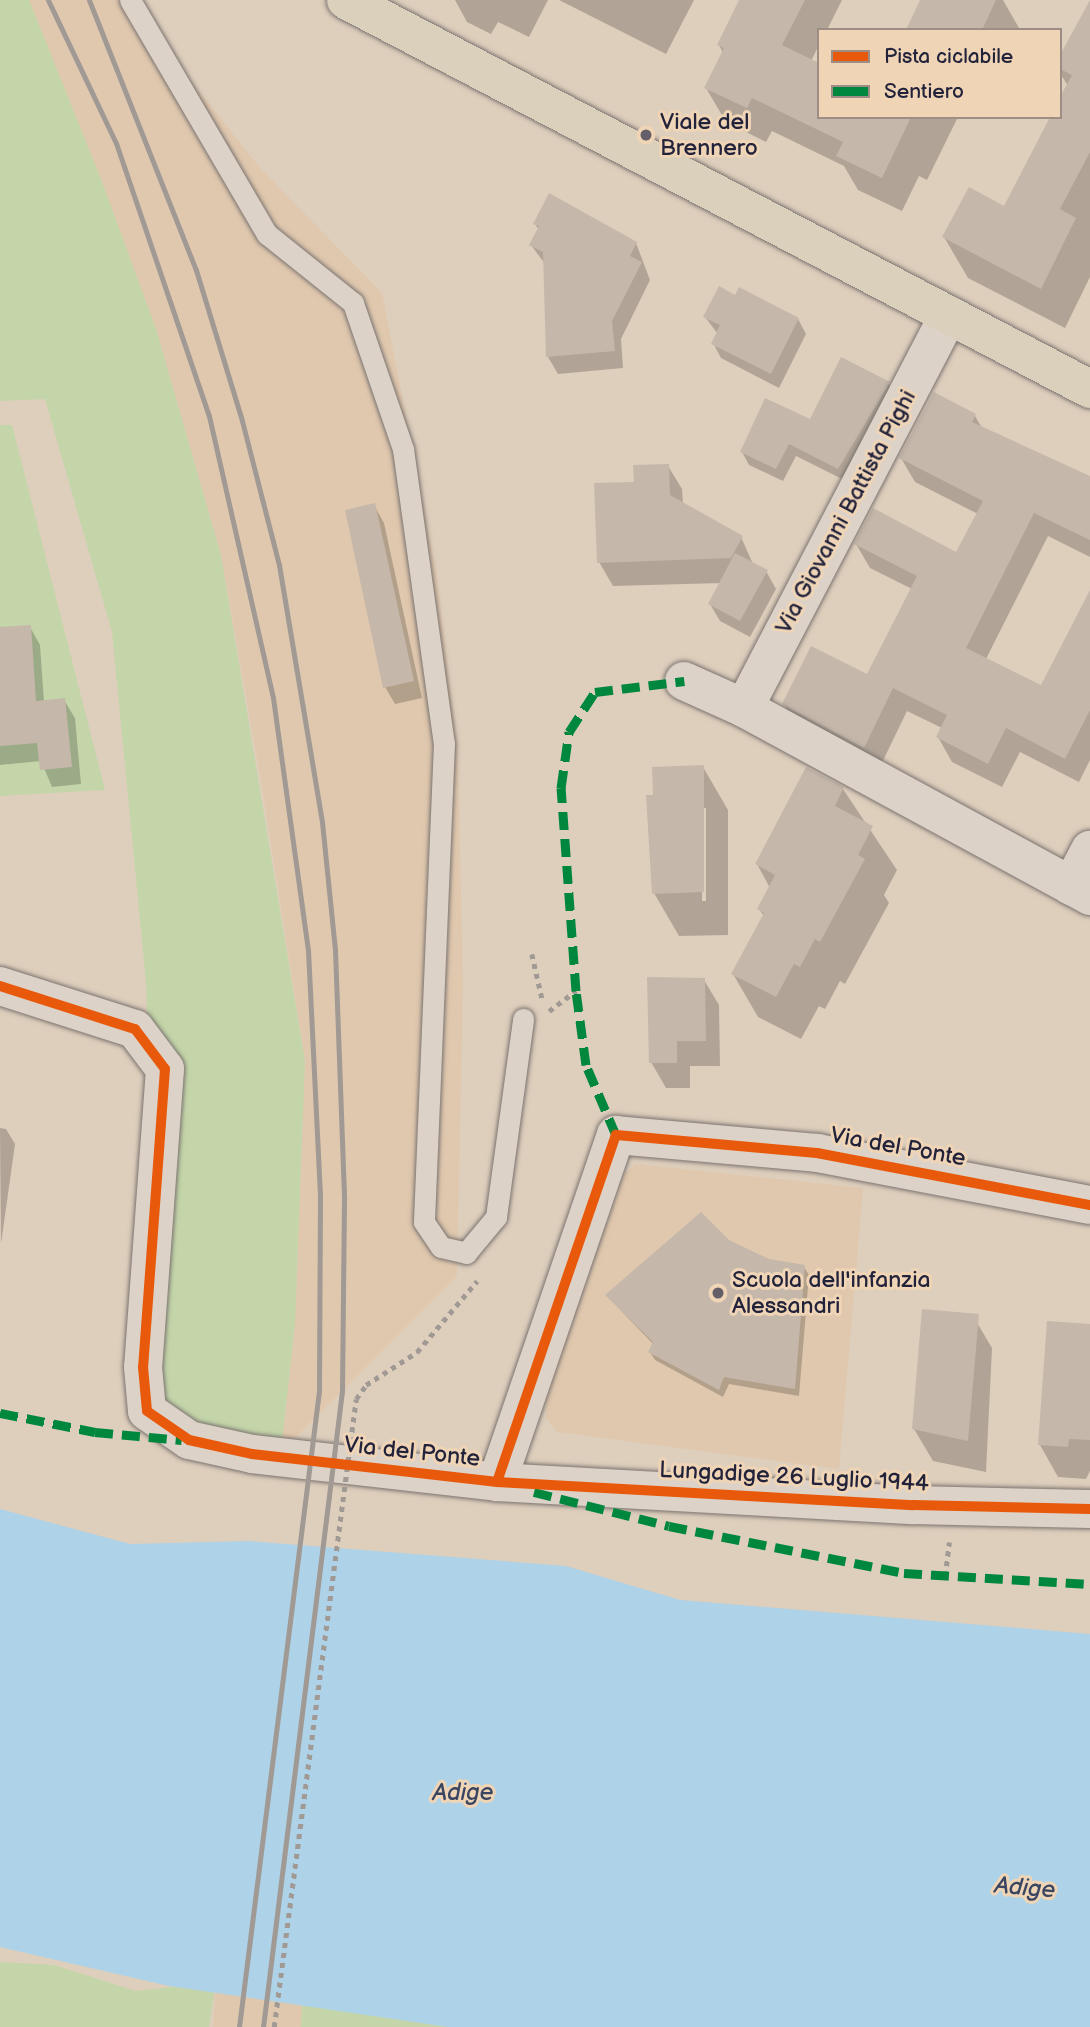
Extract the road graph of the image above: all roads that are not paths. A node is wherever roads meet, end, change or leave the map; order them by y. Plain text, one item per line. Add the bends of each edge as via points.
1 (130, 0) edge
2 (346, 0) edge
3 (949, 316) junction
4 (1090, 389) edge
5 (684, 681) dead end
6 (744, 708) junction
7 (1090, 850) edge
8 (1080, 891) edge
9 (0, 986) edge
10 (523, 1019) dead end
11 (1090, 1205) edge
12 (497, 1482) junction
13 (1090, 1508) edge

1 - 10 lane via 267,234 353,303 403,449 444,743 424,1222 441,1247 466,1253 496,1217
2 - 3 main road
3 - 4 main road
3 - 6 street, Via Giovanni Battista Pighi
5 - 6 street
6 - 8 street
7 - 8 street
9 - 12 street, Via del Ponte via 135,1029 165,1069 144,1367 147,1411 190,1440 252,1454
11 - 12 street, Via del Ponte via 817,1153 616,1135
12 - 13 street, Lungadige 26 Luglio 1944 via 913,1505

